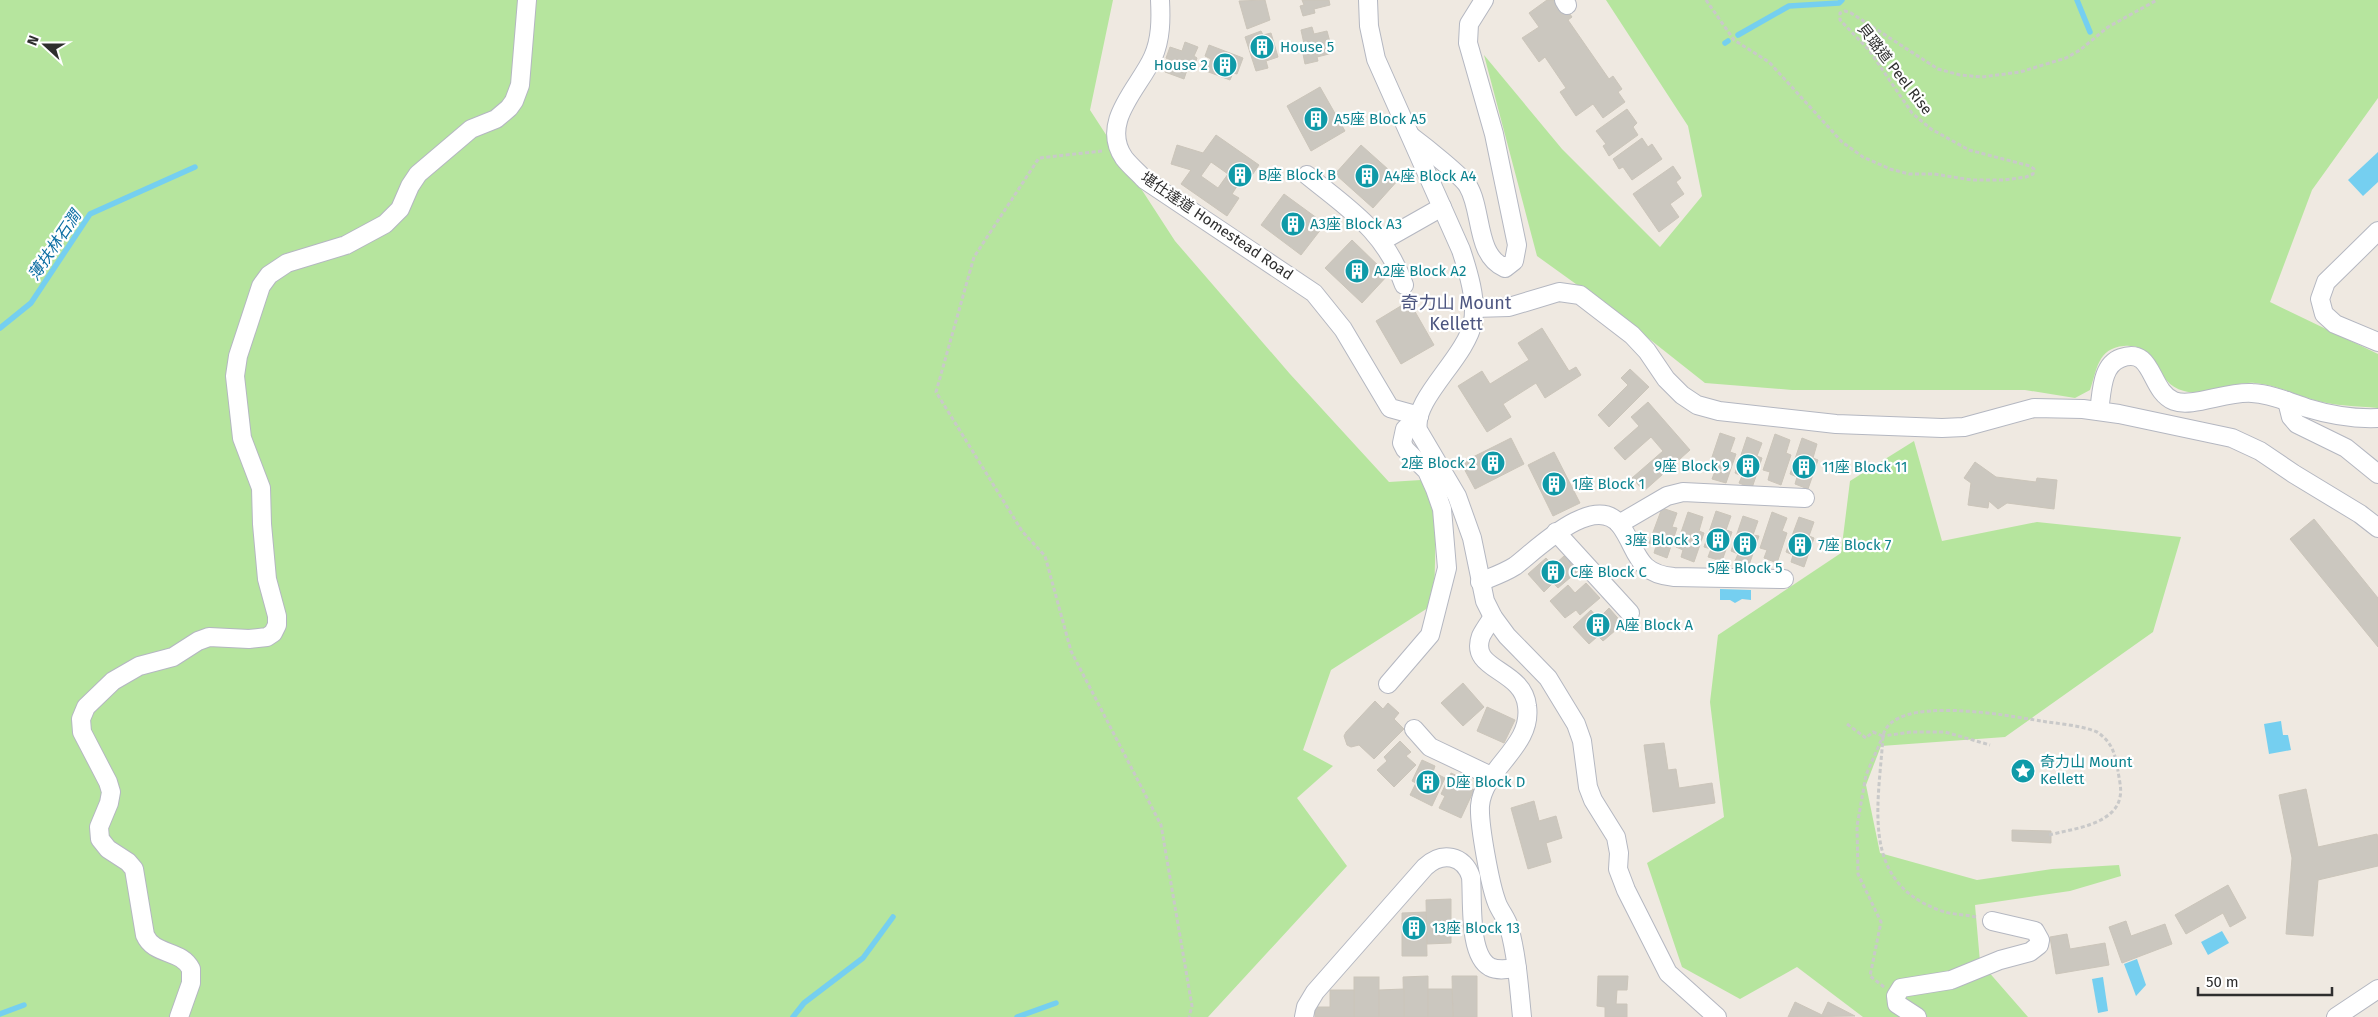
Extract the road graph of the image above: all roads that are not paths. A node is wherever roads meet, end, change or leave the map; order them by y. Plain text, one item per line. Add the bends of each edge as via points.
1 (527, 0) edge
2 (1160, 0) edge
3 (1368, 0) edge
4 (1484, 0) edge
5 (1408, 133) junction
6 (1308, 175) dead end
7 (1442, 207) junction
8 (2378, 231) edge
9 (1382, 241) junction
10 (1404, 285) dead end
11 (1474, 308) junction
12 (2378, 342) edge
13 (2286, 401) junction
14 (2099, 411) junction
15 (1419, 416) junction
16 (2378, 418) edge
17 (2378, 474) edge
18 (1805, 498) dead end
19 (1615, 521) junction
20 (2378, 528) edge
21 (1556, 532) junction
22 (1784, 579) dead end
23 (1480, 582) junction
24 (1630, 613) dead end
25 (1493, 617) junction
26 (1388, 684) dead end
27 (1414, 730) dead end
28 (1491, 776) junction
29 (1992, 921) road end
30 (1517, 968) junction
31 (2378, 990) edge
32 (179, 1017) edge
33 (1304, 1017) edge
34 (1522, 1017) edge
35 (1717, 1017) edge
36 (1917, 1017) edge
37 (2336, 1017) edge

1 - 32 street via 520,85 509,108 471,129 418,174 400,209 385,224 346,245 287,262 269,275 258,293 235,376 242,438 261,488 267,579 277,616 275,630 267,637 257,639 209,638 173,657 139,666 101,691 82,714 85,738 111,792 99,827 100,839 134,869 145,935 149,942 157,949 183,958 191,969 191,983
2 - 15 street, 堪仕達道 Homestead Road via 1156,49 1122,108 1118,125 1124,158 1145,180 1314,293 1343,329 1390,408
3 - 5 street via 1369,26 1376,59
4 - 5 street via 1469,24 1468,43 1498,152 1518,245 1514,261 1505,268 1487,252 1468,185
5 - 7 street
6 - 9 street via 1367,224
7 - 9 street
7 - 11 street via 1465,263
8 - 12 street via 2326,282 2320,299 2324,314 2335,324
9 - 10 street
11 - 14 street via 1509,307 1559,292 1580,295 1640,343 1682,395 1697,405 1719,411 1836,424 1942,428 1964,427 2034,408
11 - 15 street via 1467,342 1430,394
13 - 14 street via 2239,393 2192,403 2176,402 2158,388 2146,363 2128,356 2116,361 2107,371
13 - 16 street via 2328,414
13 - 17 street via 2297,424 2346,448
14 - 20 street via 2246,443
15 - 23 street via 1420,435 1451,484 1466,520 1474,544
15 - 26 street via 1405,428 1402,443 1427,471 1435,489 1442,509 1447,568 1430,635
18 - 19 street via 1683,492 1666,496
19 - 21 street via 1600,516 1588,518
19 - 22 street via 1637,558 1657,574
21 - 23 street via 1514,566
21 - 24 street
23 - 25 street
25 - 28 street via 1481,636 1480,652 1493,669 1517,682 1528,709 1525,727 1515,747
25 - 35 street via 1548,678 1576,724 1582,741 1588,786 1616,837 1618,869 1668,973
27 - 28 street via 1430,747
28 - 30 street via 1481,797 1482,821 1493,893 1509,925
29 - 36 street via 2030,928 2038,935 2038,945 2030,952 1951,980 1901,988 1896,996 1900,1007
30 - 33 street via 1496,969 1480,958 1475,946 1469,871 1454,857 1441,857 1425,867 1315,992
30 - 34 street
31 - 37 street

